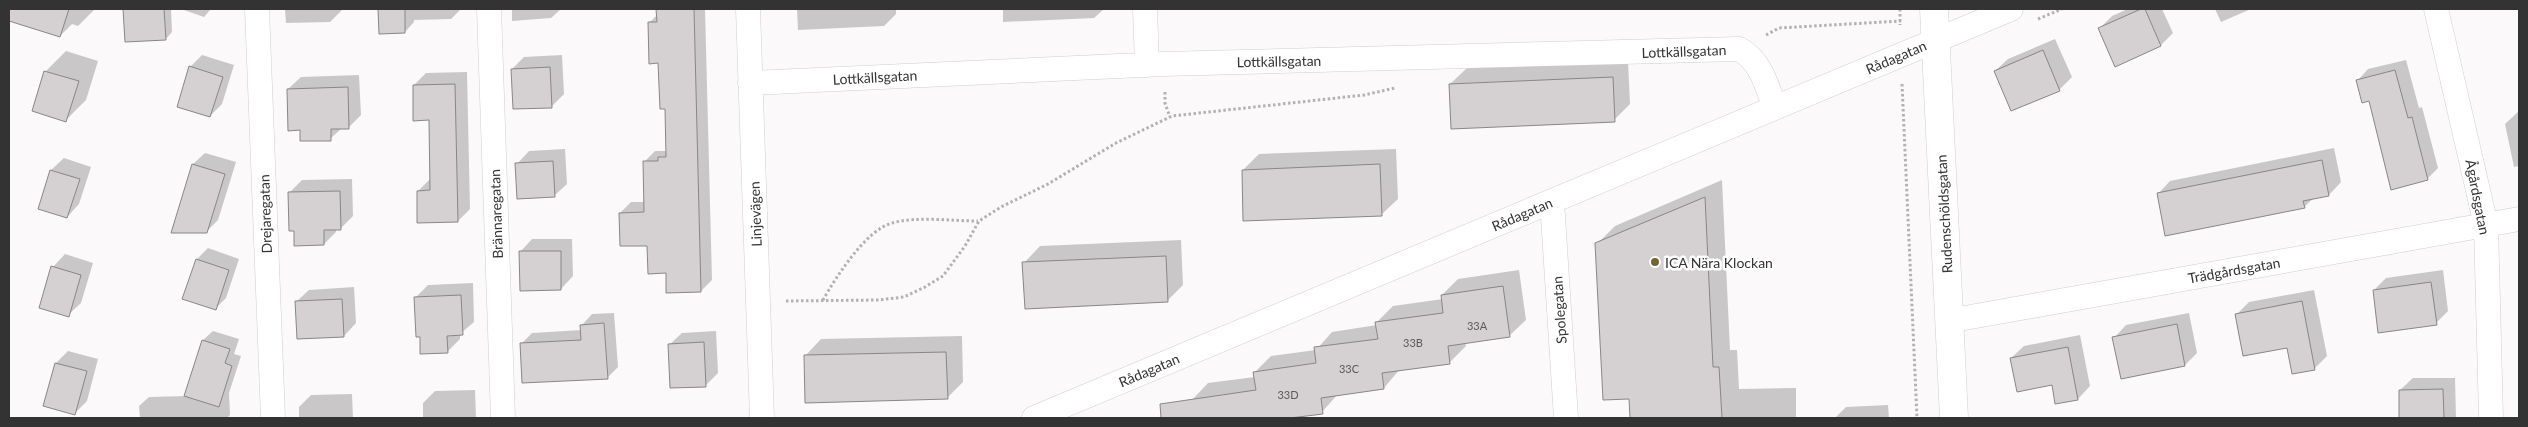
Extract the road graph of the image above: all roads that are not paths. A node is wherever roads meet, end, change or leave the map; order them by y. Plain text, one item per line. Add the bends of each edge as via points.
1 (257, 9) edge
2 (490, 9) edge
3 (748, 9) edge
4 (1144, 9) edge
5 (1934, 9) edge
6 (2011, 9) edge
7 (2436, 9) edge
8 (1936, 40) junction
9 (1146, 65) junction
10 (750, 83) junction
11 (1774, 106) junction
12 (1552, 202) junction
13 (2519, 219) edge
14 (2486, 225) junction
15 (1948, 321) junction
16 (273, 418) edge
17 (503, 418) edge
18 (762, 418) edge
19 (1034, 418) edge
20 (1566, 418) edge
21 (1954, 418) edge
22 (2491, 418) edge

1 - 16 street, Drejaregatan
2 - 17 street, Brännaregatan
3 - 10 street, Linjevägen
4 - 9 street
5 - 8 street, Rudenschöldsgatan
6 - 8 street, Rådagatan
7 - 14 street, Ågårdsgatan
8 - 11 street, Rådagatan
8 - 15 street, Rudenschöldsgatan
9 - 10 street, Lottkällsgatan
9 - 11 street, Lottkällsgatan via 1739,49 1751,55 1766,82
10 - 18 street, Linjevägen
11 - 12 street, Rådagatan
12 - 19 street, Rådagatan
12 - 20 street, Spolegatan
13 - 14 street, Trädgårdsgatan
14 - 15 street, Trädgårdsgatan
14 - 22 street, Ågårdsgatan
15 - 21 street, Rudenschöldsgatan

